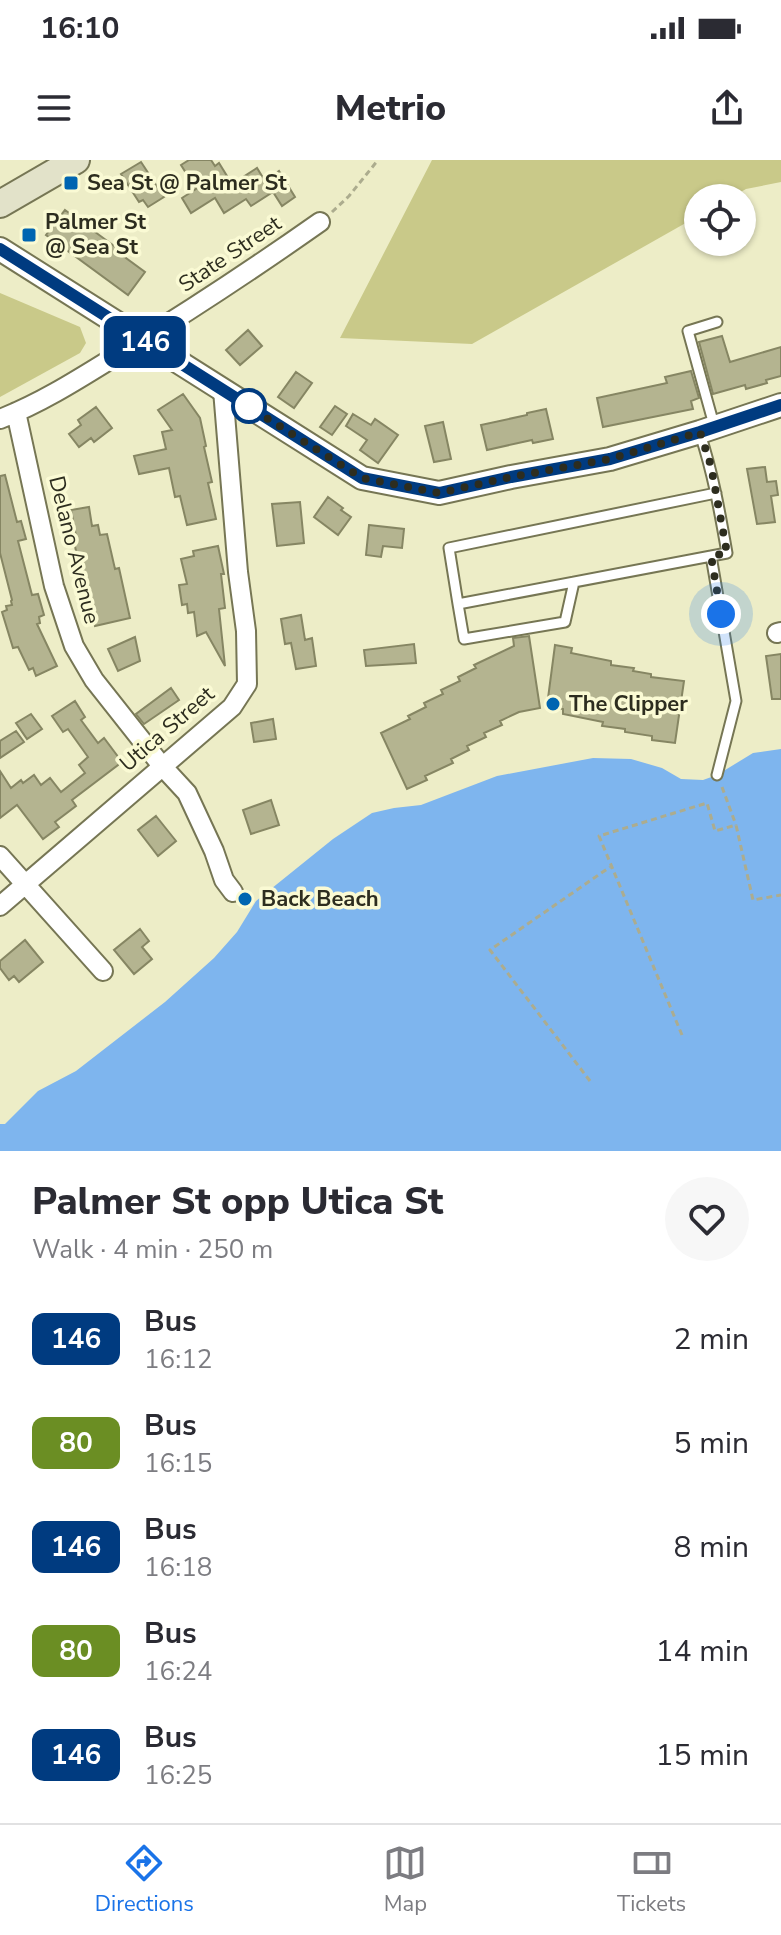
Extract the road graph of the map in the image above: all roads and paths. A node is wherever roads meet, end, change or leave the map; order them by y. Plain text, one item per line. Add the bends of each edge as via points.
1 (378, 160) edge
2 (61, 164) edge
3 (0, 204) edge
4 (320, 222) joint
5 (0, 249) edge
6 (717, 322) dead end
7 (142, 340) junction
8 (223, 390) junction
9 (781, 405) edge
10 (8, 415) edge
11 (707, 430) junction
12 (716, 493) junction
13 (711, 556) junction
14 (574, 582) junction
15 (458, 604) junction
16 (162, 766) junction
17 (717, 775) joint
18 (736, 825) junction
19 (0, 856) edge
20 (610, 867) junction
21 (24, 884) junction
22 (233, 892) dead end
23 (781, 895) edge
24 (0, 906) edge
25 (103, 971) dead end
26 (682, 1035) dead end
27 (590, 1081) dead end

1 - 4 path
2 - 3 main road
4 - 7 street, State Street
5 - 7 street
6 - 11 lane via 688,331
7 - 8 street
7 - 10 street, State Street
8 - 11 street via 362,478 439,493 610,459
8 - 16 street, Utica Street via 247,684 232,707
9 - 11 street
10 - 16 street, Delano Avenue via 74,646
11 - 12 lane
12 - 13 lane via 727,553
12 - 15 lane via 449,548
13 - 14 lane
13 - 17 lane via 736,701
14 - 15 lane
14 - 15 lane via 565,622 464,639
16 - 21 street, Utica Street
16 - 22 street, Delano Avenue via 187,793
17 - 18 path
18 - 20 path via 715,831 707,803 599,836
18 - 23 path via 753,900
19 - 21 street
20 - 26 path
20 - 27 path via 490,950
21 - 24 street, Utica Street
21 - 25 street

